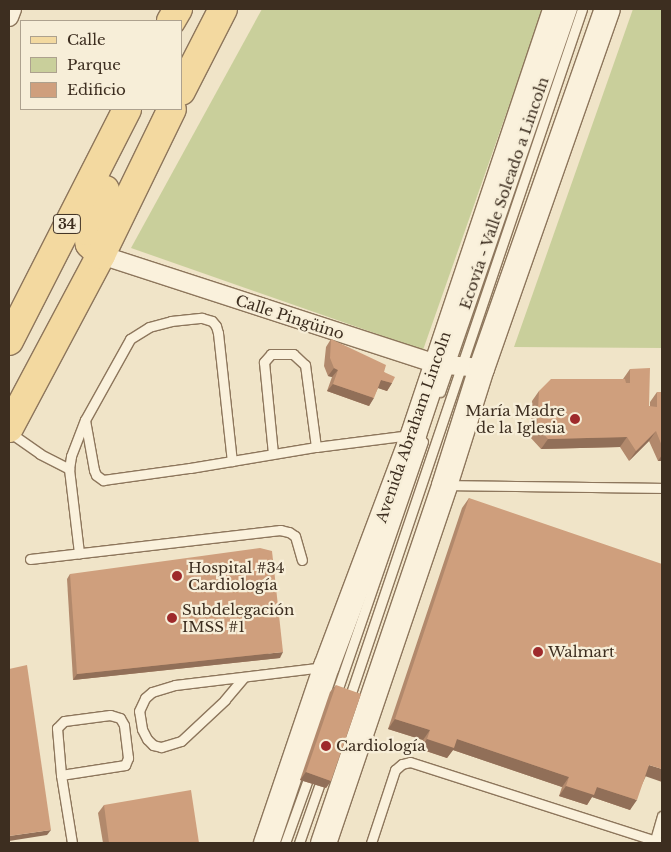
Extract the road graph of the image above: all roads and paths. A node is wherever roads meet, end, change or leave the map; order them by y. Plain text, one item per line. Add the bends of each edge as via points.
1 (12, 9) edge
2 (178, 9) edge
3 (223, 9) edge
4 (555, 9) edge
5 (572, 9) edge
6 (582, 9) edge
7 (607, 9) edge
8 (9, 17) edge
9 (172, 20) edge
10 (182, 89) edge
11 (126, 110) edge
12 (172, 110) edge
13 (115, 133) junction
14 (101, 255) junction
15 (9, 341) edge
16 (456, 366) junction
17 (436, 404) dead end
18 (85, 420) junction
19 (9, 430) edge
20 (420, 433) junction
21 (316, 447) junction
22 (273, 454) junction
23 (232, 461) junction
24 (69, 468) junction
25 (444, 485) junction
26 (662, 488) edge
27 (79, 554) junction
28 (30, 559) dead end
29 (302, 560) dead end
30 (326, 666) junction
31 (244, 677) junction
32 (336, 694) edge
33 (349, 699) edge
34 (61, 775) junction
35 (306, 782) edge
36 (319, 786) edge
37 (662, 816) edge
38 (658, 842) edge
39 (72, 843) edge
40 (266, 843) edge
41 (286, 843) edge
42 (299, 843) edge
43 (323, 843) edge
44 (371, 843) edge

1 - 8 street
2 - 9 main road
3 - 10 main road
4 - 16 main road, Avenida Abraham Lincoln
5 - 16 lane
6 - 16 lane, Ecovía - Valle Soleado a Lincoln
7 - 16 main road
11 - 13 main road, 34
12 - 14 main road
13 - 14 main road via 114,169 87,232 90,244
13 - 15 main road, 34
14 - 16 street, Calle Pingüino
14 - 19 main road
16 - 17 lane
16 - 20 main road, Avenida Abraham Lincoln
16 - 25 main road
16 - 33 lane, Ecovía - Valle Soleado a Lincoln
18 - 23 lane via 94,470 103,480
18 - 23 lane via 123,349 138,332 171,321 208,318 218,333
18 - 24 lane
19 - 24 lane via 40,454
20 - 21 lane
20 - 30 main road, Avenida Abraham Lincoln
20 - 32 lane
21 - 22 lane
21 - 22 lane via 305,365 293,354 271,354 264,362
22 - 23 lane
24 - 27 lane
25 - 26 lane
25 - 43 main road
27 - 28 lane
27 - 29 lane via 280,530 295,536
30 - 31 lane
30 - 40 main road, Avenida Abraham Lincoln
31 - 31 lane via 175,685 152,692 139,710 147,739 153,745 161,746 181,741 219,706
34 - 34 lane via 56,733 59,724 110,715 120,718 124,725 128,758 125,765
34 - 39 lane
35 - 41 lane
36 - 42 lane
37 - 38 lane
38 - 44 lane via 410,762 395,770

